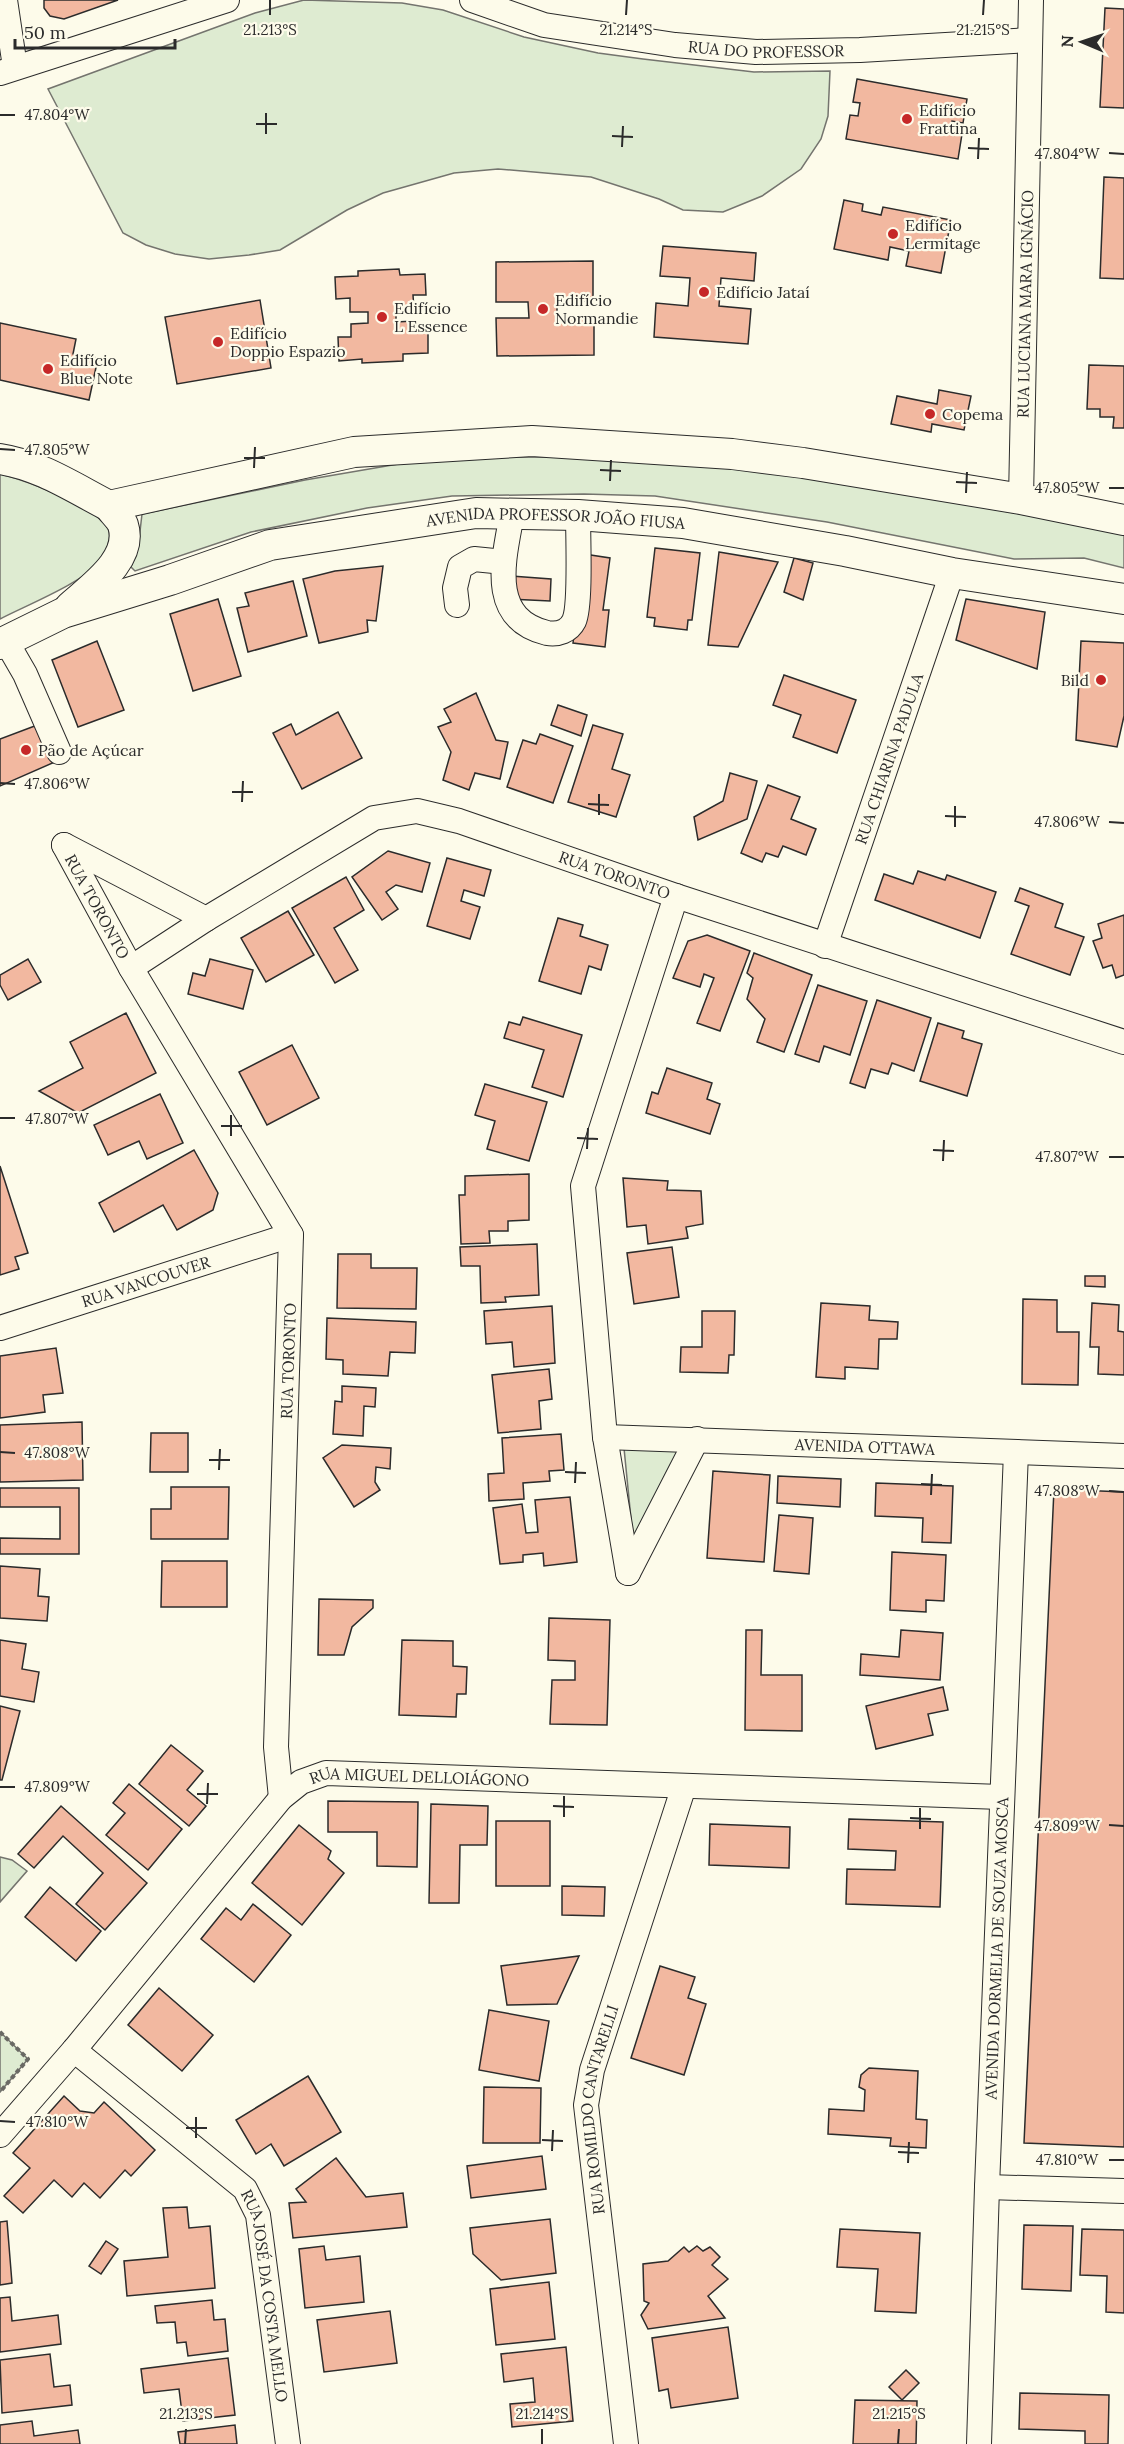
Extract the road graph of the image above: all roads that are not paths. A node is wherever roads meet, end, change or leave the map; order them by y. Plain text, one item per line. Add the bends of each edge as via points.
1 (5, 0) edge
2 (227, 0) edge
3 (472, 0) edge
4 (1031, 0) edge
5 (1030, 40) junction
6 (8, 70) edge
7 (0, 459) edge
8 (1021, 499) junction
9 (109, 506) junction
10 (512, 514) junction
11 (578, 515) junction
12 (1124, 520) edge
13 (504, 562) junction
14 (952, 573) junction
15 (1124, 599) edge
16 (457, 605) dead end
17 (63, 613) junction
18 (3, 643) edge
19 (59, 752) dead end
20 (676, 896) junction
21 (206, 919) junction
22 (825, 946) junction
23 (131, 968) junction
24 (1124, 1042) edge
25 (291, 1235) junction
26 (0, 1328) edge
27 (605, 1437) junction
28 (697, 1439) junction
29 (1016, 1452) junction
30 (1124, 1456) edge
31 (684, 1786) junction
32 (1002, 1797) junction
33 (281, 1798) junction
34 (74, 2050) junction
35 (0, 2135) edge
36 (987, 2187) junction
37 (1124, 2191) edge
38 (288, 2444) edge
39 (626, 2444) edge
40 (979, 2444) edge

1 - 6 street
2 - 6 street
3 - 5 street, RUA DO PROFESSOR via 544,25 675,45 756,52
4 - 5 street, RUA LUCIANA MARA IGNÁCIO
5 - 8 street, RUA LUCIANA MARA IGNÁCIO
7 - 9 main road via 50,474
8 - 9 main road via 742,455 532,441 354,452
8 - 12 main road
9 - 17 main road via 123,524 124,542 113,569
10 - 11 main road, AVENIDA PROFESSOR JOÃO FIUSA
10 - 13 street
10 - 17 main road, AVENIDA PROFESSOR JOÃO FIUSA via 476,513 270,545
11 - 13 street via 577,603 574,621 564,632 536,630 517,618 506,602
11 - 14 main road, AVENIDA PROFESSOR JOÃO FIUSA via 683,523
13 - 16 street via 474,559 460,567 455,588
14 - 15 main road, AVENIDA PROFESSOR JOÃO FIUSA
14 - 22 street, RUA CHIARINA PADULA
17 - 18 main road, AVENIDA PROFESSOR JOÃO FIUSA
18 - 19 street via 25,674
20 - 21 street, RUA TORONTO via 459,821 417,811 374,818
20 - 22 street, RUA TORONTO
20 - 27 street via 584,1186
21 - 23 street, RUA TORONTO
21 - 23 street, RUA TORONTO via 64,844
22 - 24 street, RUA TORONTO
23 - 25 street, RUA TORONTO
25 - 26 street, RUA VANCOUVER
25 - 33 street, RUA TORONTO via 276,1746
27 - 28 street, AVENIDA OTTAWA
27 - 28 street via 628,1573
28 - 29 street, AVENIDA OTTAWA
29 - 30 street, AVENIDA OTTAWA
29 - 32 street, AVENIDA DORMELIA DE SOUZA MOSCA
31 - 32 street, RUA MIGUEL DELLOIÁGONO
31 - 33 street, RUA MIGUEL DELLOIÁGONO via 326,1773 301,1782
31 - 39 street, RUA ROMILDO CANTARELLI via 592,2070 586,2105
32 - 36 street, AVENIDA DORMELIA DE SOUZA MOSCA
33 - 34 street, RUA MIGUEL DELLOIÁGONO
34 - 35 street, RUA MIGUEL DELLOIÁGONO
34 - 38 street, RUA JOSÉ DA COSTA MELLO via 245,2189 258,2215
36 - 37 street
36 - 40 street, AVENIDA DORMELIA DE SOUZA MOSCA

